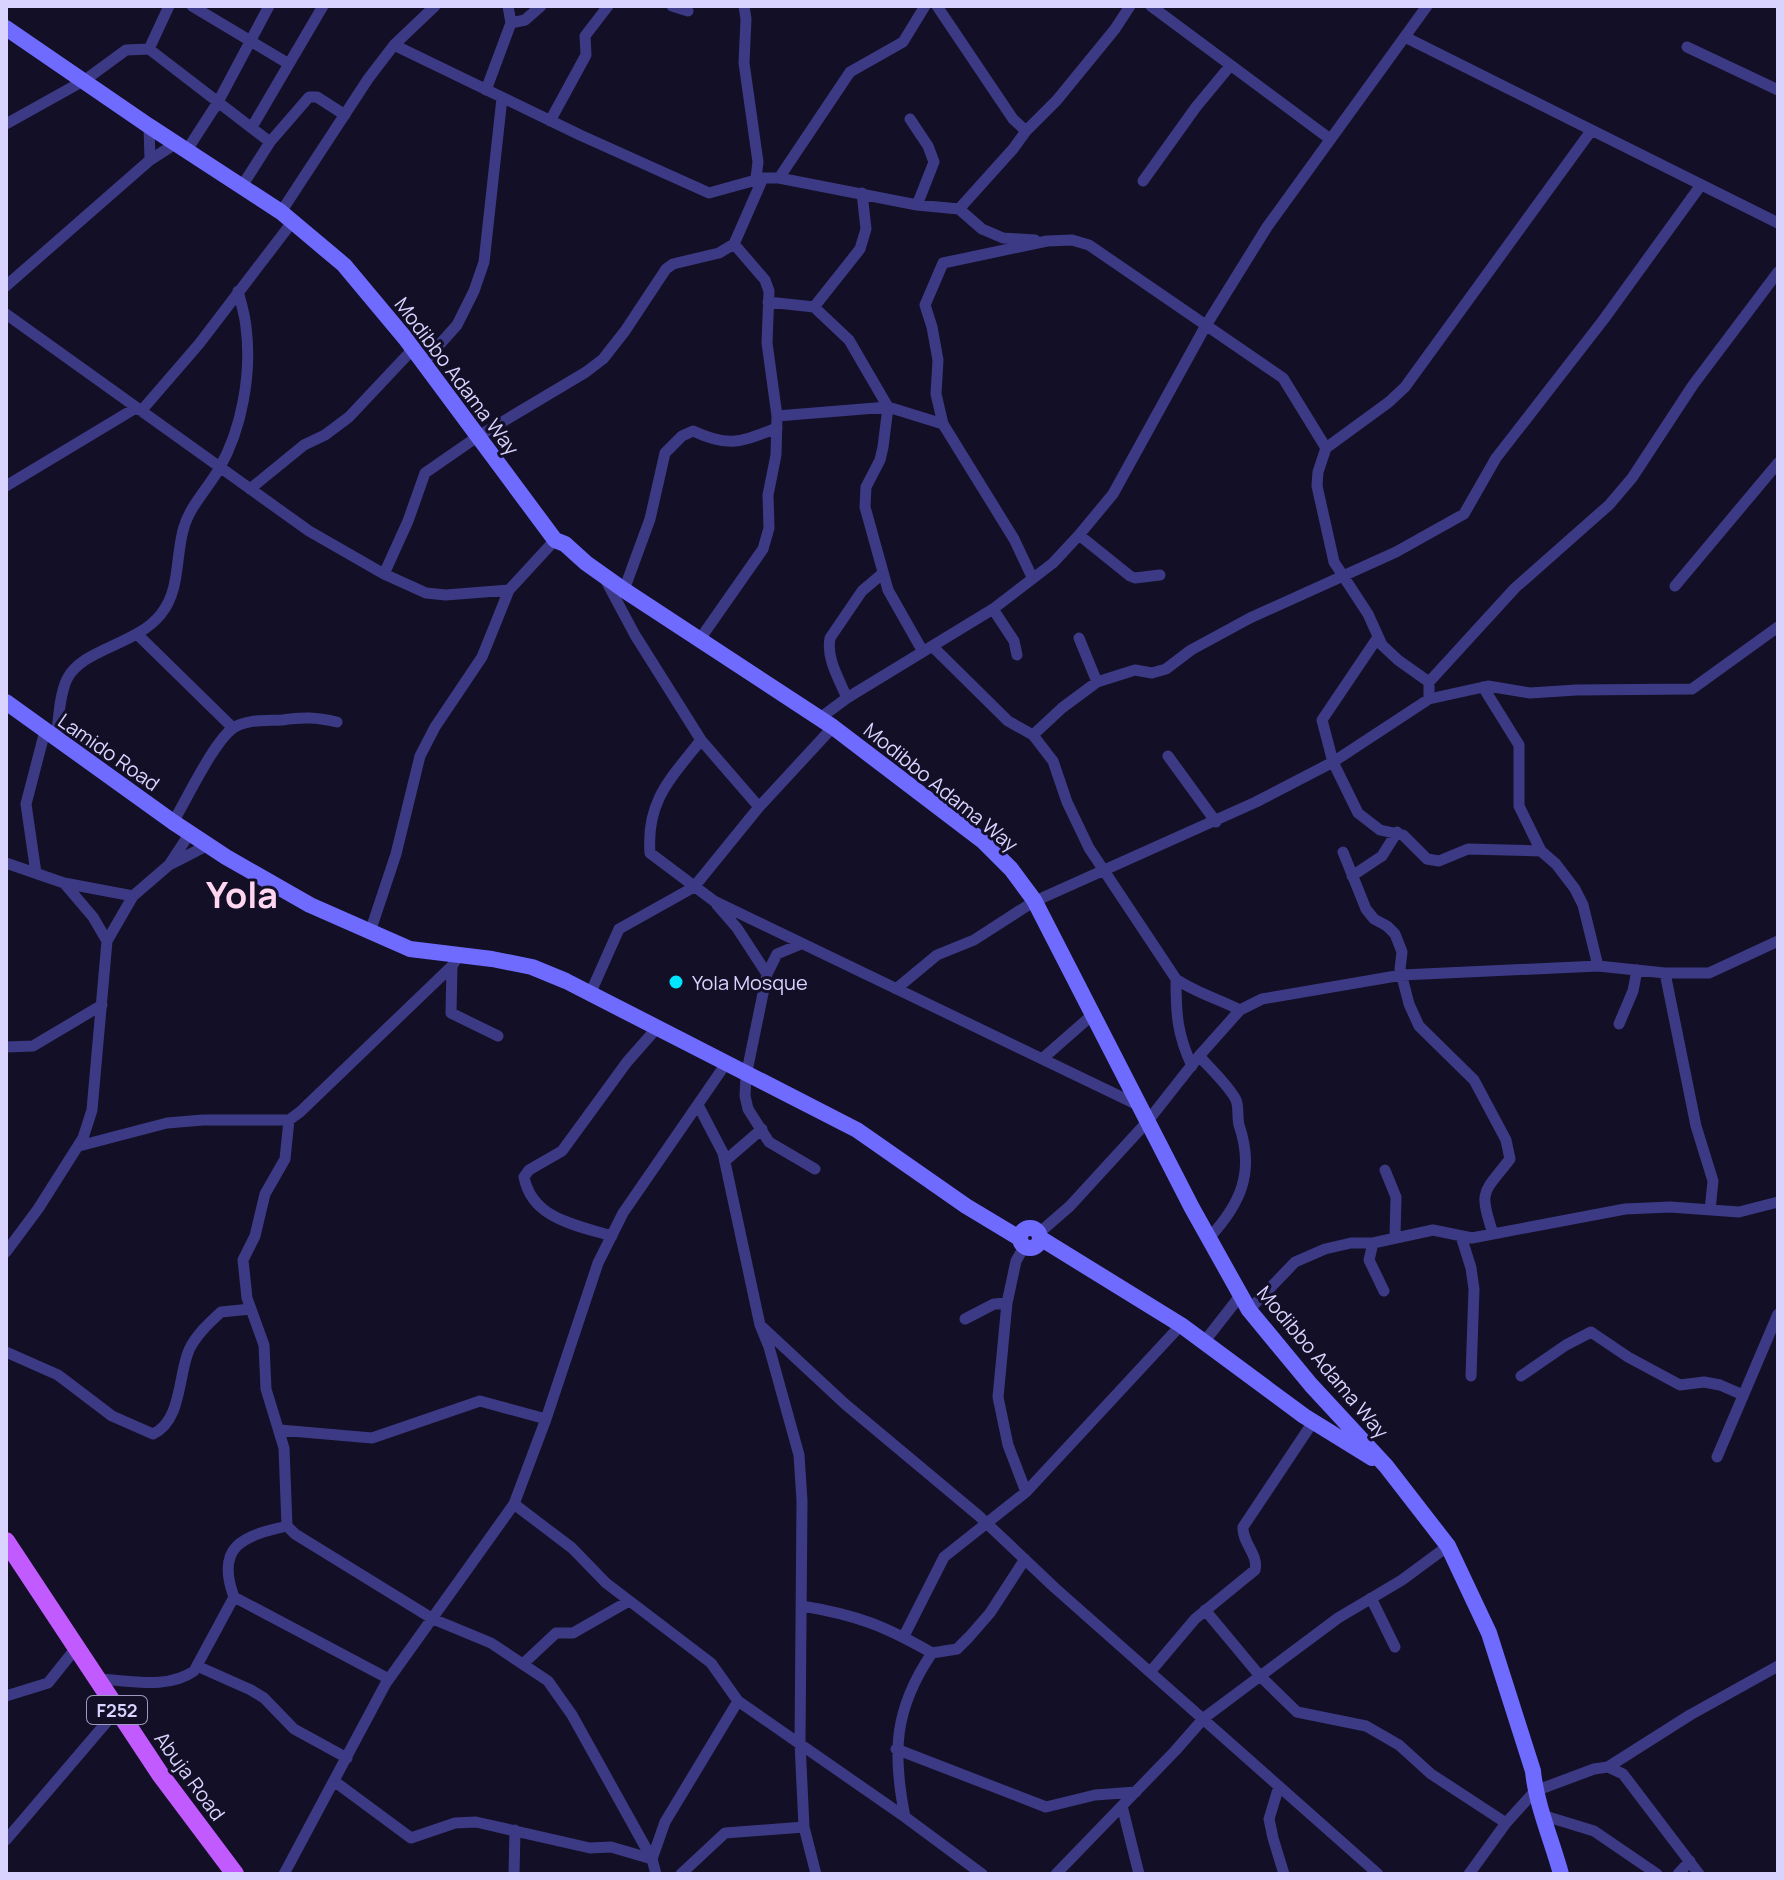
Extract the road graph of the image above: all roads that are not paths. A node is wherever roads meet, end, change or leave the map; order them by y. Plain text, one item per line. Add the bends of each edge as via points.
1 (169, 6) edge
2 (192, 6) edge
3 (269, 6) edge
4 (323, 6) edge
5 (435, 6) edge
6 (508, 6) edge
7 (541, 6) edge
8 (608, 6) edge
9 (672, 6) edge
10 (744, 6) edge
11 (925, 6) edge
12 (937, 6) edge
13 (1130, 6) edge
14 (1151, 6) edge
15 (1427, 6) edge
16 (688, 11) dead end
17 (511, 23) junction
18 (6, 28) edge
19 (1405, 37) junction
20 (251, 42) junction
21 (394, 45) junction
22 (1687, 47) dead end
23 (149, 49) junction
24 (289, 64) junction
25 (1230, 66) junction
26 (85, 80) junction
27 (486, 90) junction
28 (1778, 90) edge
29 (502, 98) junction
30 (218, 102) junction
31 (345, 115) junction
32 (910, 119) dead end
33 (550, 121) junction
34 (6, 124) edge
35 (149, 126) junction
36 (252, 127) junction
37 (1026, 131) junction
38 (1591, 131) junction
39 (1330, 139) junction
40 (270, 142) junction
41 (181, 147) junction
42 (150, 160) junction
43 (763, 178) junction
44 (779, 178) junction
45 (1143, 181) dead end
46 (1701, 185) junction
47 (242, 186) junction
48 (862, 193) junction
49 (917, 205) junction
50 (959, 209) junction
51 (287, 217) junction
52 (1776, 219) edge
53 (1047, 241) junction
54 (734, 244) junction
55 (1778, 272) edge
56 (6, 286) edge
57 (238, 291) junction
58 (768, 302) junction
59 (814, 307) junction
60 (6, 314) edge
61 (1205, 327) junction
62 (418, 356) junction
63 (888, 407) junction
64 (142, 410) junction
65 (777, 422) junction
66 (943, 424) junction
67 (477, 437) junction
68 (1326, 448) junction
69 (1778, 463) edge
70 (220, 467) junction
71 (6, 486) edge
72 (250, 489) junction
73 (1079, 535) junction
74 (555, 540) junction
75 (384, 574) junction
76 (882, 574) junction
77 (1342, 574) junction
78 (1160, 575) dead end
79 (604, 576) junction
80 (1032, 577) junction
81 (1675, 586) dead end
82 (509, 590) junction
83 (624, 590) junction
84 (993, 609) junction
85 (1778, 627) edge
86 (138, 635) junction
87 (1378, 637) junction
88 (1079, 638) dead end
89 (700, 639) junction
90 (927, 648) junction
91 (1017, 655) dead end
92 (1097, 682) junction
93 (1429, 682) junction
94 (1483, 687) junction
95 (847, 698) junction
96 (1429, 699) junction
97 (6, 702) edge
98 (337, 722) dead end
99 (826, 722) junction
100 (233, 728) junction
101 (50, 735) junction
102 (1033, 735) junction
103 (701, 740) junction
104 (1168, 756) dead end
105 (1333, 762) junction
106 (759, 807) junction
107 (173, 822) junction
108 (1216, 822) junction
109 (1397, 832) junction
110 (190, 833) junction
111 (208, 845) junction
112 (1541, 851) junction
113 (1343, 852) dead end
114 (6, 863) edge
115 (169, 865) junction
116 (1105, 872) junction
117 (36, 873) junction
118 (1352, 876) junction
119 (64, 883) junction
120 (694, 887) junction
121 (133, 896) junction
122 (714, 901) junction
123 (1033, 902) junction
124 (370, 932) junction
125 (107, 941) junction
126 (1778, 941) edge
127 (801, 944) junction
128 (456, 961) junction
129 (1598, 966) junction
130 (1637, 970) junction
131 (1665, 973) junction
132 (767, 974) junction
133 (1402, 975) junction
134 (1176, 979) junction
135 (896, 989) junction
136 (590, 994) junction
137 (102, 1005) junction
138 (1240, 1010) junction
139 (1091, 1016) junction
140 (1619, 1024) dead end
141 (656, 1029) junction
142 (498, 1036) dead end
143 (6, 1047) edge
144 (1042, 1059) junction
145 (1196, 1061) junction
146 (725, 1065) junction
147 (746, 1076) junction
148 (698, 1105) junction
149 (1144, 1114) junction
150 (289, 1120) junction
151 (762, 1129) junction
152 (79, 1146) junction
153 (725, 1161) junction
154 (815, 1169) dead end
155 (1385, 1170) dead end
156 (1778, 1202) edge
157 (1710, 1210) junction
158 (1493, 1234) junction
159 (612, 1236) junction
160 (1395, 1236) junction
161 (1461, 1236) junction
162 (1030, 1239) junction
163 (1208, 1239) junction
164 (1373, 1243) junction
165 (6, 1252) edge
166 (1384, 1291) dead end
167 (1007, 1303) junction
168 (1245, 1303) junction
169 (251, 1309) junction
170 (1778, 1314) edge
171 (965, 1319) dead end
172 (760, 1325) junction
173 (1181, 1325) junction
174 (1204, 1342) junction
175 (6, 1352) edge
176 (1471, 1376) dead end
177 (1521, 1376) dead end
178 (1743, 1395) junction
179 (546, 1419) junction
180 (1313, 1422) junction
181 (280, 1430) junction
182 (1717, 1457) dead end
183 (1386, 1466) junction
184 (1026, 1492) junction
185 (514, 1504) junction
186 (988, 1524) junction
187 (287, 1526) junction
188 (6, 1541) edge
189 (1448, 1546) junction
190 (1025, 1559) junction
191 (234, 1597) junction
192 (1371, 1598) junction
193 (629, 1601) junction
194 (802, 1606) junction
195 (1205, 1610) junction
196 (433, 1619) junction
197 (904, 1636) junction
198 (1395, 1647) dead end
199 (76, 1648) junction
200 (932, 1653) junction
201 (524, 1663) junction
202 (197, 1666) junction
203 (1778, 1666) edge
204 (1151, 1671) junction
205 (1260, 1676) junction
206 (97, 1679) junction
207 (389, 1679) junction
208 (6, 1696) edge
209 (738, 1701) junction
210 (117, 1710) junction
211 (1204, 1718) junction
212 (800, 1743) junction
213 (896, 1749) junction
214 (347, 1758) junction
215 (1608, 1767) junction
216 (334, 1781) junction
217 (1279, 1786) junction
218 (1535, 1791) junction
219 (1136, 1792) junction
220 (1122, 1806) junction
221 (1545, 1816) junction
222 (905, 1817) junction
223 (1506, 1823) junction
224 (804, 1827) junction
225 (515, 1830) junction
226 (6, 1840) edge
227 (652, 1859) junction
228 (1690, 1861) junction
229 (235, 1874) edge
230 (284, 1874) edge
231 (514, 1874) edge
232 (656, 1874) edge
233 (681, 1874) edge
234 (816, 1874) edge
235 (982, 1874) edge
236 (1056, 1874) edge
237 (1139, 1874) edge
238 (1284, 1874) edge
239 (1378, 1874) edge
240 (1469, 1874) edge
241 (1561, 1874) edge
242 (1657, 1874) edge
243 (1678, 1874) edge
244 (1699, 1874) edge

1 - 23 street
2 - 20 street
3 - 20 street
4 - 24 street
5 - 21 street
6 - 17 street
7 - 17 street via 525,20
8 - 33 street via 585,36 586,55
9 - 16 street
10 - 43 street via 756,178
11 - 44 street via 903,42 850,72
12 - 37 street
13 - 37 street via 1057,100
14 - 25 street
15 - 19 street
17 - 27 street
18 - 26 main road, Modibbo Adama Way
19 - 38 street
19 - 39 street
20 - 24 street
20 - 30 street
21 - 27 street
21 - 31 street
22 - 28 street
23 - 26 street via 126,50
23 - 30 street
24 - 36 street
25 - 39 street
25 - 45 street
26 - 34 street
26 - 35 main road, Modibbo Adama Way
27 - 29 street
29 - 33 street
29 - 62 street via 484,262 457,325
30 - 36 street
30 - 41 street
31 - 40 street via 312,95
31 - 51 street
32 - 49 street via 934,162
33 - 43 street via 709,193
35 - 41 main road, Modibbo Adama Way
35 - 42 street
36 - 40 street
37 - 50 street
38 - 46 street
38 - 68 street via 1405,387
39 - 61 street
40 - 47 street
41 - 42 street
41 - 47 main road, Modibbo Adama Way
42 - 56 street
43 - 44 street
43 - 54 street
44 - 48 street
46 - 52 street
46 - 77 street via 1496,458 1464,514 1396,552
47 - 51 main road, Modibbo Adama Way
48 - 49 street
48 - 59 street via 866,229 860,249
49 - 50 street
50 - 53 street via 982,229 1003,238
51 - 57 street
51 - 62 main road, Modibbo Adama Way via 344,265
53 - 61 street via 1089,245
53 - 66 street via 943,263 925,305 938,360 936,394
54 - 58 street via 765,280
54 - 67 street via 666,269 603,359
55 - 93 street via 1693,385 1632,478 1515,588
57 - 64 street
57 - 70 street via 246,327 245,388
58 - 59 street
58 - 65 street via 767,343
59 - 63 street via 849,340
60 - 64 street
61 - 68 street via 1283,378
61 - 73 street via 1113,494
62 - 67 main road, Modibbo Adama Way
62 - 72 street via 349,417
63 - 65 street
63 - 66 street
63 - 76 street via 880,460 863,496
64 - 70 street
64 - 71 street via 134,409
65 - 83 street via 750,439 727,443 693,431 670,446
65 - 89 street via 763,549
66 - 80 street
67 - 74 main road, Modibbo Adama Way
67 - 75 street via 425,473
68 - 77 street via 1317,486 1334,562
69 - 81 street
70 - 72 street
70 - 86 street via 184,525 173,594
72 - 75 street
73 - 78 street via 1130,576
73 - 80 street
74 - 79 main road, Modibbo Adama Way
74 - 82 street
75 - 82 street via 426,593
76 - 90 street
76 - 95 street via 854,602 830,638 834,669
77 - 87 street
77 - 92 street via 1250,618 1166,669 1135,670
79 - 83 main road, Modibbo Adama Way
79 - 103 street
80 - 84 street
82 - 124 street via 482,657 420,756
83 - 89 main road, Modibbo Adama Way
84 - 90 street
84 - 91 street
85 - 94 street via 1692,689 1530,693
86 - 100 street
86 - 101 street via 72,670
87 - 93 street via 1398,660
87 - 105 street via 1322,720
88 - 92 street
89 - 99 main road, Modibbo Adama Way
90 - 95 street
90 - 102 street via 1008,721
92 - 102 street
93 - 96 street
94 - 96 street
94 - 112 street via 1519,745 1519,806
95 - 99 street
96 - 105 street
97 - 101 main road, Lamido Road
98 - 100 street via 313,716
99 - 106 street
99 - 123 main road, Modibbo Adama Way via 984,842
100 - 107 street
101 - 107 main road, Lamido Road
101 - 117 street via 26,804
102 - 116 street via 1053,761 1078,827
103 - 106 street
103 - 120 street via 660,792 649,841 650,853
104 - 108 street
105 - 108 street
105 - 109 street via 1358,813 1380,830
106 - 120 street
107 - 110 main road, Lamido Road
108 - 116 street
109 - 112 street via 1427,859 1439,861 1468,849
109 - 118 street via 1382,856
110 - 111 main road, Lamido Road
110 - 115 street
111 - 115 street
111 - 124 main road, Lamido Road via 310,905
112 - 129 street via 1583,905
113 - 118 street
114 - 117 street
115 - 121 street
116 - 123 street
116 - 134 street
117 - 119 street
118 - 133 street via 1366,909 1395,934
119 - 121 street
119 - 125 street
120 - 122 street
120 - 136 street via 619,929
121 - 125 street
122 - 127 street
122 - 132 street
123 - 135 street via 974,940 937,955
123 - 139 main road, Modibbo Adama Way
124 - 128 main road, Lamido Road
125 - 137 street
126 - 131 street via 1709,973
127 - 132 street via 777,954
127 - 135 street
128 - 136 main road, Lamido Road via 532,967
128 - 142 street via 451,1013
128 - 150 street
129 - 130 street
129 - 133 street
130 - 131 street
130 - 140 street
131 - 157 street via 1696,1126 1713,1181
132 - 147 street
133 - 138 street via 1287,993
133 - 158 street via 1419,1026 1474,1080 1506,1140 1510,1159 1483,1194
134 - 138 street
134 - 145 street via 1181,1042
135 - 144 street
136 - 141 main road, Lamido Road
137 - 143 street via 33,1046
137 - 152 street via 92,1110
138 - 145 street
139 - 144 street
139 - 149 main road, Modibbo Adama Way
141 - 146 main road, Lamido Road
141 - 159 street via 562,1151 524,1177 527,1191 542,1210
144 - 149 street
145 - 149 street
145 - 163 street via 1236,1100 1247,1177
146 - 147 main road, Lamido Road
146 - 148 street
147 - 151 street via 748,1109
147 - 162 main road, Lamido Road via 857,1130 997,1224
148 - 153 street
148 - 159 street
149 - 162 street via 1070,1206
149 - 163 main road, Modibbo Adama Way
150 - 152 street via 167,1123
150 - 169 street via 285,1159 265,1194 243,1260
151 - 153 street
151 - 154 street via 769,1142
152 - 165 street
153 - 172 street
155 - 160 street via 1396,1197
156 - 157 street via 1739,1212
157 - 158 street via 1625,1209
158 - 161 street
159 - 179 street via 598,1263
160 - 161 street via 1433,1230
160 - 164 street
161 - 176 street via 1474,1289
162 - 167 street via 1016,1261
162 - 173 main road via 1070,1257
163 - 168 main road, Modibbo Adama Way
164 - 166 street via 1369,1260
164 - 168 street via 1325,1249 1295,1262
167 - 171 street
167 - 184 street via 998,1397
168 - 174 street
168 - 183 main road, Modibbo Adama Way
169 - 175 street via 221,1312 198,1335 188,1351 171,1417 153,1434 112,1416 58,1375
169 - 181 street via 264,1345 266,1389
170 - 178 street
172 - 186 street
172 - 194 street via 799,1455
173 - 174 main road
173 - 184 street
174 - 180 main road
177 - 178 street via 1591,1332 1680,1385 1704,1382
178 - 182 street
179 - 181 street via 480,1401 372,1438
179 - 185 street
180 - 183 main road
180 - 195 street via 1243,1527 1255,1570
181 - 187 street
183 - 189 main road, Modibbo Adama Way
184 - 186 street
185 - 193 street
185 - 196 street
186 - 190 street
186 - 197 street via 944,1557
187 - 191 street via 253,1534 230,1556 226,1576
187 - 196 street
188 - 199 main road, Abuja Road / F252
189 - 192 street
189 - 218 main road, Modibbo Adama Way via 1489,1633
190 - 200 street via 969,1637 957,1649
190 - 204 street
191 - 202 street
191 - 207 street
192 - 198 street
192 - 205 street
193 - 201 street via 573,1633 556,1633
193 - 209 street via 711,1663
194 - 197 street via 841,1612
194 - 212 street
195 - 204 street
195 - 205 street
196 - 201 street
196 - 207 street
197 - 200 street
199 - 206 main road, Abuja Road / F252
199 - 208 street via 48,1683
200 - 213 street via 903,1712
201 - 227 street via 560,1695
202 - 206 street via 172,1683
202 - 214 street via 251,1690 294,1729
203 - 215 street
204 - 211 street
205 - 211 street
205 - 223 street via 1297,1712 1366,1726 1399,1745 1431,1774
206 - 210 main road, Abuja Road / F252
207 - 214 street
209 - 212 street
209 - 227 street via 665,1822
210 - 226 street
210 - 229 main road, Abuja Road / F252
211 - 217 street
211 - 219 street
212 - 222 street
212 - 224 street
213 - 219 street via 1046,1807
213 - 222 street
214 - 216 street
215 - 218 street
215 - 228 street via 1623,1774
216 - 225 street via 411,1838 455,1823
216 - 230 street
217 - 238 street via 1269,1819
217 - 239 street
218 - 221 main road, Modibbo Adama Way
218 - 223 street
219 - 220 street
220 - 236 street
220 - 237 street
221 - 241 main road, Modibbo Adama Way
221 - 242 street via 1594,1831
222 - 235 street
223 - 240 street
224 - 233 street via 725,1833
224 - 234 street
225 - 227 street
225 - 231 street
227 - 232 street
228 - 243 street
228 - 244 street

